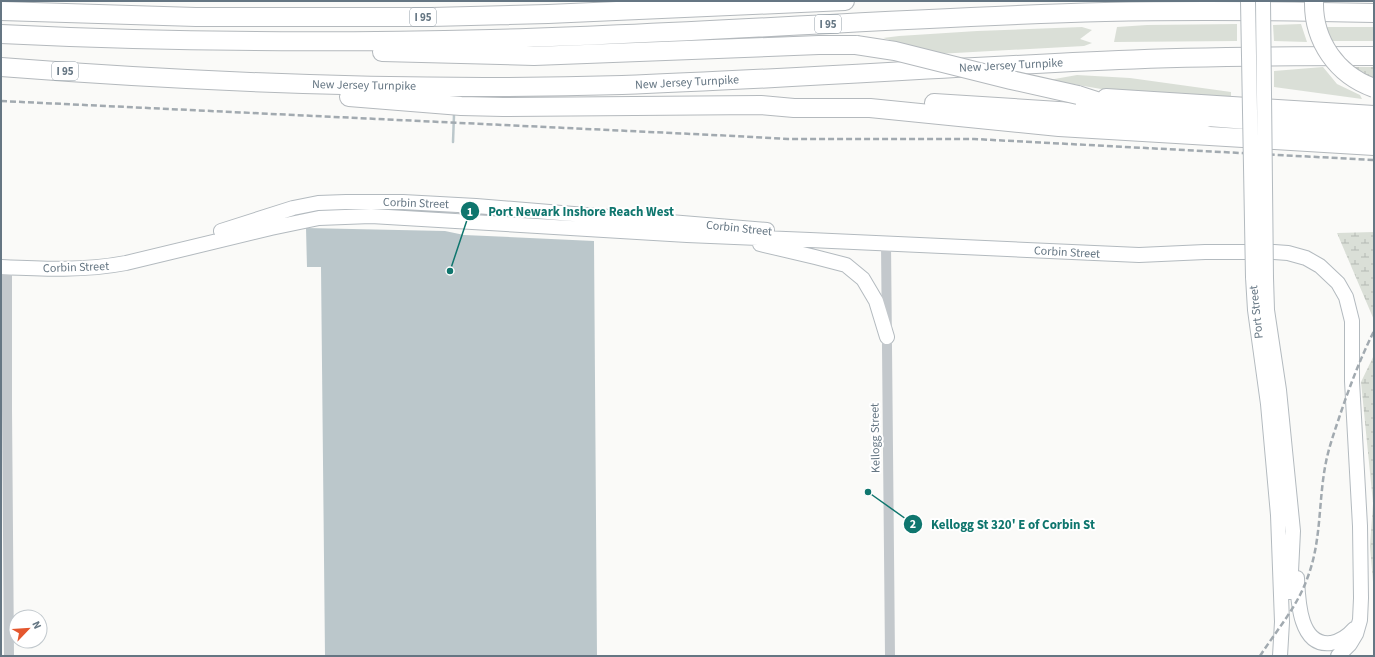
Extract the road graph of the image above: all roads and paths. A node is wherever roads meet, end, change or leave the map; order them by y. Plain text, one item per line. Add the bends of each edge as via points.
1 (845, 1) edge
2 (1248, 1) edge
3 (1263, 1) edge
4 (1314, 1) edge
5 (1, 11) edge
6 (1374, 13) edge
7 (1, 34) edge
8 (282, 41) junction
9 (1374, 56) edge
10 (1, 66) edge
11 (296, 84) junction
12 (1374, 88) edge
13 (1078, 95) junction
14 (762, 106) junction
15 (1374, 115) edge
16 (1207, 118) junction
17 (1374, 130) edge
18 (1374, 146) edge
19 (726, 237) junction
20 (810, 240) junction
21 (886, 244) junction
22 (173, 252) junction
23 (4, 267) edge
24 (1259, 278) junction
25 (887, 337) junction
26 (1293, 530) junction
27 (1286, 618) junction
28 (1360, 620) junction
29 (9, 656) edge
30 (890, 656) edge
31 (1280, 656) edge
32 (1287, 656) edge
33 (1338, 656) edge

1 - 5 highway, I 95 via 431,17 196,17
2 - 24 main road, Port Street, bridge
3 - 24 main road, Port Street, bridge
4 - 12 highway, bridge via 1315,23 1327,51 1350,76
6 - 8 highway, I 95 via 1233,10 1105,12 492,39
7 - 8 highway, I 95
8 - 13 highway, bridge via 332,50 500,56 856,45 895,50
9 - 11 highway, New Jersey Turnpike / I 95 via 1233,56 1120,60 610,85
10 - 11 highway, New Jersey Turnpike / I 95 via 129,76
11 - 14 highway via 350,97 477,107
13 - 15 highway
13 - 16 highway via 1106,104
14 - 16 highway via 794,102 895,101 1184,119
14 - 18 highway via 876,109 1058,127
16 - 17 highway
19 - 20 main road, Corbin Street
19 - 22 main road, Corbin Street via 342,216 319,218
19 - 25 main road via 846,266 863,279 876,301
20 - 21 main road, Corbin Street
20 - 22 main road, Corbin Street via 762,229 563,212 403,202 346,202 318,203 293,208 209,235
21 - 25 street, Kellogg Street
21 - 28 main road, Corbin Street via 1139,255 1274,252 1298,255 1327,271 1346,297 1353,329 1352,381 1360,526
22 - 23 main road, Corbin Street via 100,268
23 - 29 street
24 - 26 main road, Port Street via 1267,310 1280,398
24 - 27 main road, Port Street via 1254,310 1266,389
25 - 30 street, Kellogg Street
26 - 27 main road, Port Street
26 - 28 main road via 1302,622 1308,632 1320,642 1335,642 1354,630
27 - 31 main road
27 - 32 main road
28 - 33 main road, Corbin Street via 1350,644

